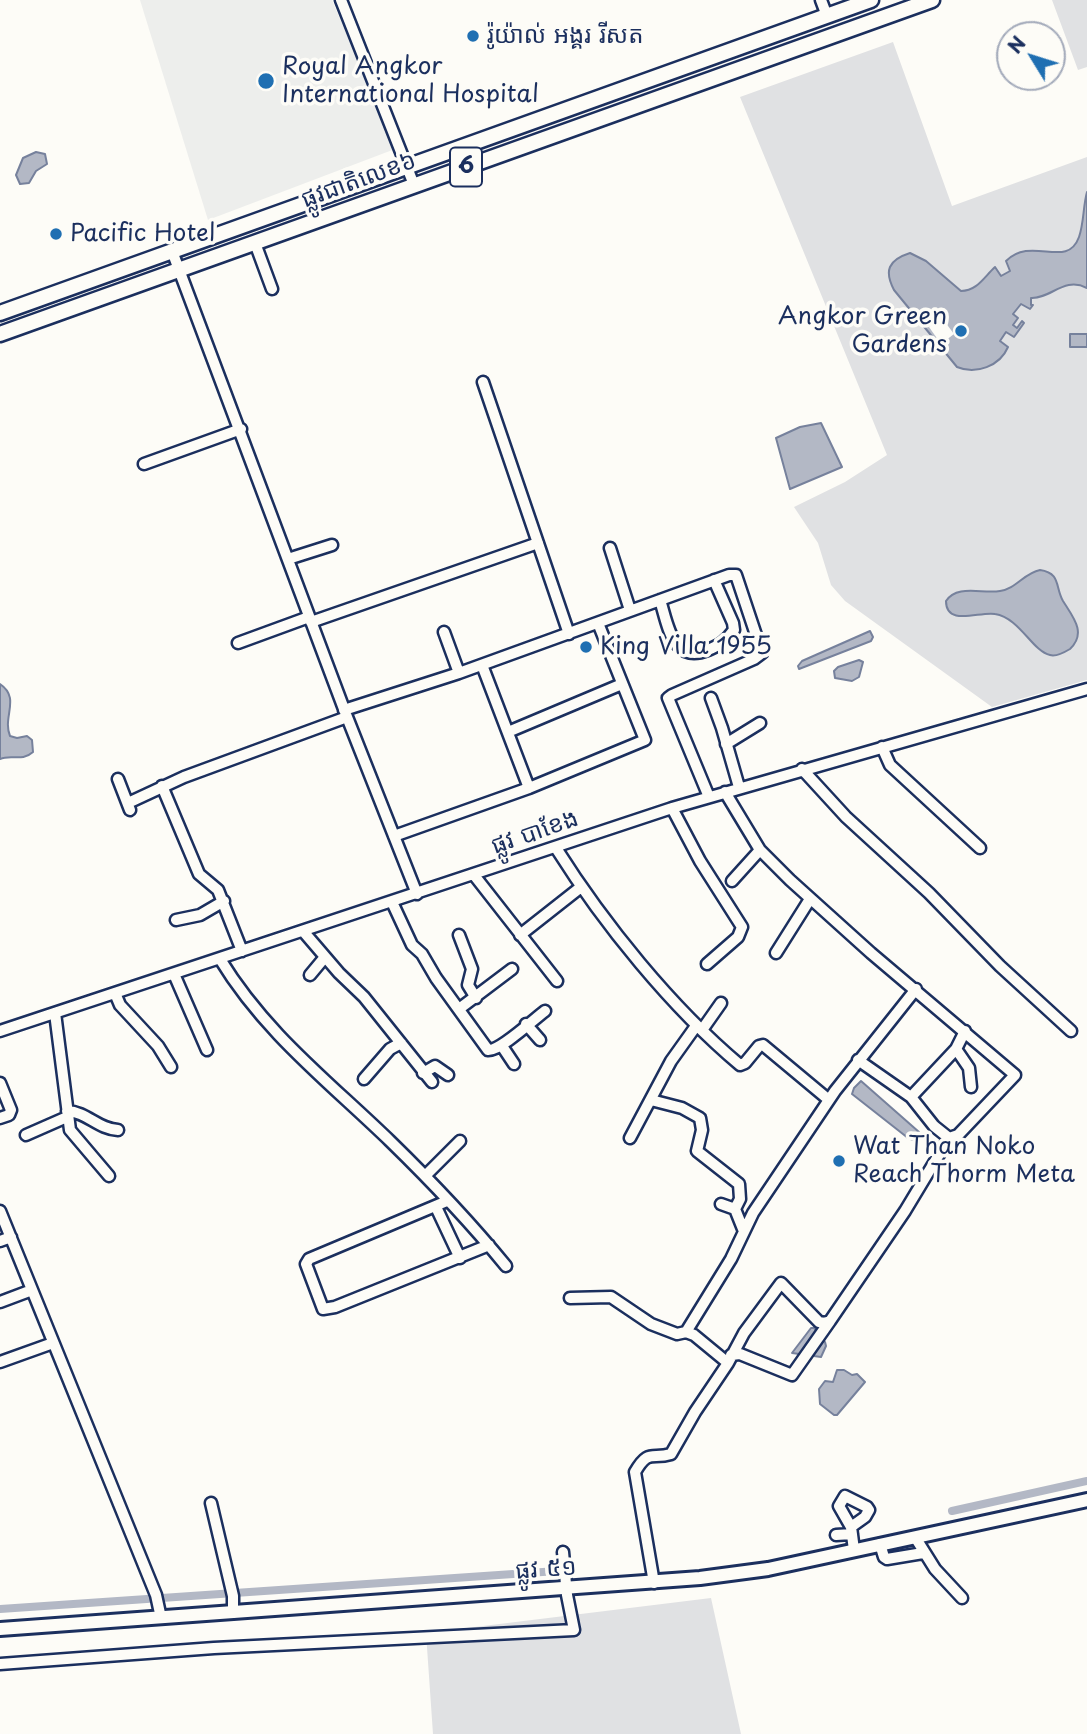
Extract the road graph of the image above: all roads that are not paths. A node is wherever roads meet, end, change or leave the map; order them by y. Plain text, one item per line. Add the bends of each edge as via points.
1 (341, 0) edge
2 (821, 0) edge
3 (871, 0) edge
4 (932, 0) edge
5 (827, 16) junction
6 (408, 167) junction
7 (414, 185) junction
8 (255, 243) junction
9 (172, 251) junction
10 (179, 270) junction
11 (272, 289) dead end
12 (0, 313) edge
13 (0, 334) edge
14 (483, 382) dead end
15 (241, 429) junction
16 (144, 464) dead end
17 (538, 544) junction
18 (332, 545) dead end
19 (610, 548) dead end
20 (288, 559) junction
21 (714, 580) junction
22 (660, 600) junction
23 (630, 610) junction
24 (310, 620) junction
25 (598, 623) junction
26 (444, 632) dead end
27 (569, 634) junction
28 (239, 643) dead end
29 (482, 665) junction
30 (459, 673) junction
31 (622, 684) junction
32 (1087, 689) edge
33 (711, 698) dead end
34 (345, 714) junction
35 (761, 723) dead end
36 (508, 732) junction
37 (726, 744) junction
38 (882, 747) junction
39 (802, 769) junction
40 (118, 779) dead end
41 (162, 786) junction
42 (738, 787) junction
43 (529, 788) junction
44 (725, 792) junction
45 (709, 797) junction
46 (672, 808) junction
47 (394, 836) junction
48 (556, 848) junction
49 (980, 848) dead end
50 (760, 850) junction
51 (474, 875) junction
52 (732, 881) dead end
53 (581, 887) junction
54 (416, 894) junction
55 (810, 899) junction
56 (224, 901) junction
57 (392, 902) junction
58 (176, 920) dead end
59 (303, 931) junction
60 (460, 935) dead end
61 (520, 935) junction
62 (243, 951) junction
63 (776, 953) dead end
64 (325, 957) junction
65 (220, 958) junction
66 (707, 964) dead end
67 (512, 970) dead end
68 (174, 974) junction
69 (310, 975) dead end
70 (557, 981) dead end
71 (916, 989) junction
72 (115, 993) junction
73 (475, 998) junction
74 (721, 1003) dead end
75 (459, 1009) junction
76 (545, 1011) dead end
77 (55, 1013) junction
78 (526, 1024) junction
79 (699, 1028) junction
80 (0, 1031) edge
81 (965, 1031) junction
82 (1071, 1031) dead end
83 (540, 1040) dead end
84 (401, 1043) junction
85 (502, 1046) junction
86 (956, 1049) junction
87 (206, 1051) dead end
88 (858, 1060) junction
89 (514, 1064) dead end
90 (171, 1067) dead end
91 (423, 1073) junction
92 (448, 1075) dead end
93 (364, 1079) dead end
94 (432, 1082) dead end
95 (0, 1083) edge
96 (971, 1087) dead end
97 (911, 1097) junction
98 (651, 1100) junction
99 (829, 1100) junction
100 (67, 1114) junction
101 (0, 1118) edge
102 (118, 1130) dead end
103 (26, 1135) dead end
104 (949, 1138) junction
105 (629, 1139) dead end
106 (460, 1141) dead end
107 (109, 1176) dead end
108 (425, 1176) junction
109 (447, 1201) junction
110 (720, 1204) dead end
111 (436, 1207) junction
112 (735, 1209) junction
113 (0, 1211) edge
114 (743, 1229) junction
115 (11, 1237) junction
116 (0, 1241) edge
117 (489, 1245) junction
118 (460, 1258) junction
119 (506, 1266) dead end
120 (32, 1290) junction
121 (570, 1298) dead end
122 (0, 1302) edge
123 (830, 1321) junction
124 (686, 1332) junction
125 (53, 1343) junction
126 (729, 1359) junction
127 (0, 1362) edge
128 (1087, 1500) edge
129 (211, 1503) dead end
130 (836, 1535) dead end
131 (920, 1546) junction
132 (854, 1550) junction
133 (563, 1552) dead end
134 (654, 1583) junction
135 (566, 1592) junction
136 (962, 1598) dead end
137 (233, 1603) junction
138 (160, 1614) junction
139 (0, 1629) edge
140 (0, 1664) edge

1 - 6 street
2 - 5 street
3 - 5 highway, ផ្លូវជាតិលេខ៦ / 6
4 - 7 highway, ផ្លូវជាតិលេខ៦ / 6
5 - 6 highway, ផ្លូវជាតិលេខ៦ / 6
6 - 7 street
6 - 9 highway, ផ្លូវជាតិលេខ៦ / 6
7 - 8 highway, ផ្លូវជាតិលេខ៦ / 6
8 - 10 highway, ផ្លូវជាតិលេខ៦ / 6
8 - 11 street
9 - 10 street
9 - 12 highway, ផ្លូវជាតិលេខ៦ / 6
10 - 13 highway, ផ្លូវជាតិលេខ៦ / 6
10 - 15 street
14 - 17 street
15 - 16 street
15 - 20 street
17 - 24 street
17 - 27 street
18 - 20 street
19 - 23 street
20 - 24 street
21 - 22 street
21 - 22 street via 734,630 724,642 702,652 686,653 677,646
21 - 45 street via 737,576 762,653 669,697
22 - 23 street
23 - 25 street
24 - 28 street
24 - 34 street
25 - 27 street
25 - 31 street
26 - 30 street
27 - 29 street
29 - 30 street
29 - 36 street
30 - 34 street
31 - 36 street
31 - 43 street via 645,740
32 - 38 street, ផ្លូវ បាខែង
33 - 37 street
34 - 41 street
34 - 47 street
35 - 37 street
36 - 43 street
37 - 42 street
38 - 39 street, ផ្លូវ បាខែង
38 - 49 street via 890,765
39 - 42 street, ផ្លូវ បាខែង
39 - 82 street via 855,826
40 - 41 street via 129,806
41 - 56 street via 199,874
42 - 44 street, ផ្លូវ បាខែង
43 - 47 street
44 - 45 street, ផ្លូវ បាខែង
44 - 50 street
45 - 46 street, ផ្លូវ បាខែង
46 - 48 street, ផ្លូវ បាខែង
46 - 66 street via 742,927 738,937
47 - 54 street
48 - 51 street, ផ្លូវ បាខែង
48 - 53 street
50 - 52 street
50 - 55 street
51 - 54 street, ផ្លូវ បាខែង
51 - 61 street
53 - 61 street
53 - 79 street
54 - 57 street, ផ្លូវ បាខែង
55 - 63 street
55 - 71 street
56 - 58 street via 200,915
56 - 62 street
57 - 59 street, ផ្លូវ បាខែង
57 - 75 street via 412,945
59 - 62 street, ផ្លូវ បាខែង
59 - 64 street
60 - 73 street via 472,969 468,985
61 - 70 street
62 - 65 street, ផ្លូវ បាខែង
64 - 69 street
64 - 84 street
65 - 68 street, ផ្លូវ បាខែង
65 - 108 street via 268,1026
67 - 73 street
68 - 72 street, ផ្លូវ បាខែង
68 - 87 street
71 - 81 street
71 - 88 street
72 - 77 street, ផ្លូវ បាខែង
72 - 90 street
73 - 75 street
74 - 79 street
75 - 85 street via 488,1050
76 - 78 street
77 - 80 street, ផ្លូវ បាខែង
77 - 100 street
78 - 83 street
78 - 85 street
79 - 98 street via 671,1061
79 - 99 street via 740,1065 763,1045
81 - 86 street
81 - 104 street via 1015,1074 958,1135
84 - 91 street
84 - 93 street
85 - 89 street
86 - 96 street via 969,1068
86 - 97 street
88 - 97 street
88 - 99 street
91 - 92 street via 435,1066
91 - 94 street
95 - 101 street via 11,1110
97 - 104 street
98 - 105 street
98 - 112 street via 700,1118 697,1151 739,1184
99 - 114 street
100 - 102 street via 83,1114 103,1128
100 - 103 street
100 - 107 street via 72,1135
104 - 123 street
106 - 108 street
108 - 109 street
109 - 111 street
109 - 117 street
110 - 112 street
111 - 118 street
111 - 118 street via 309,1259 306,1264 323,1309
112 - 114 street
113 - 115 street
114 - 124 street via 731,1259
115 - 116 street
115 - 120 street
117 - 118 street
117 - 119 street
120 - 122 street
120 - 125 street
121 - 124 street via 611,1297 651,1324 677,1334
123 - 126 street via 792,1375 740,1354
123 - 126 street via 819,1322 781,1283
124 - 126 street
125 - 127 street
125 - 138 street
126 - 134 street via 671,1454 653,1454 635,1472
128 - 131 main road, ផ្លូវ ៥១
129 - 137 street
130 - 132 street via 852,1530
131 - 132 main road, ផ្លូវ ៥១
131 - 136 street
132 - 134 main road, ផ្លូវ ៥១ via 768,1569
133 - 135 street
134 - 135 main road, ផ្លូវ ៥១
135 - 137 main road, ផ្លូវ ៥១
135 - 140 street via 574,1630 214,1647
137 - 138 main road, ផ្លូវ ៥១
138 - 139 main road, ផ្លូវ ៥១

